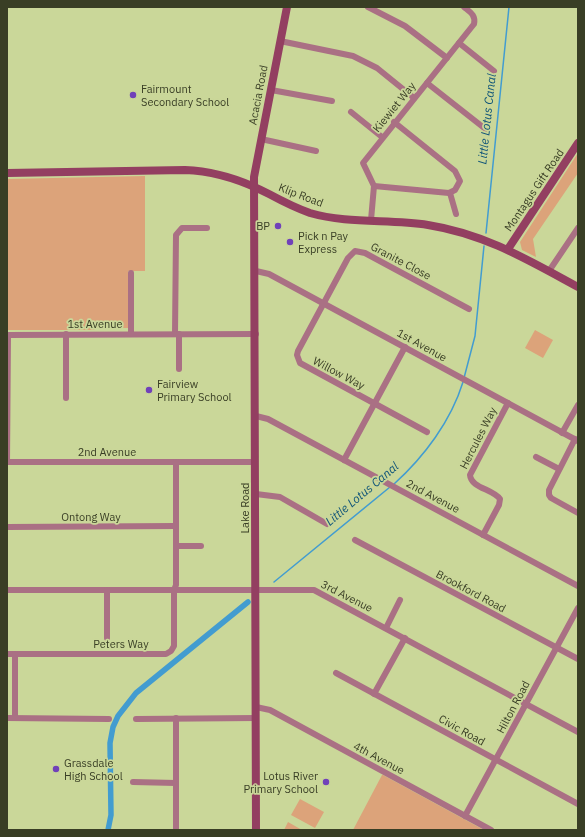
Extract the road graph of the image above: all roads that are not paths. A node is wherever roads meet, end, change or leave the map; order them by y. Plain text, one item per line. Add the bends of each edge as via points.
1 (287, 7) edge
2 (368, 7) edge
3 (465, 8) edge
4 (280, 41) junction
5 (459, 43) junction
6 (447, 58) junction
7 (494, 71) dead end
8 (427, 82) junction
9 (270, 90) junction
10 (414, 98) junction
11 (332, 100) dead end
12 (351, 112) dead end
13 (394, 122) junction
14 (488, 131) dead end
15 (382, 137) junction
16 (261, 140) junction
17 (578, 143) edge
18 (316, 151) dead end
19 (7, 173) edge
20 (374, 186) junction
21 (254, 187) junction
22 (450, 193) junction
23 (456, 214) dead end
24 (371, 220) junction
25 (207, 228) dead end
26 (578, 228) edge
27 (508, 249) junction
28 (256, 271) junction
29 (549, 271) junction
30 (131, 273) dead end
31 (578, 287) edge
32 (324, 304) junction
33 (469, 309) dead end
34 (66, 334) junction
35 (131, 334) junction
36 (177, 334) junction
37 (256, 334) junction
38 (8, 335) edge
39 (405, 347) junction
40 (178, 369) dead end
41 (8, 398) edge
42 (66, 398) dead end
43 (374, 403) junction
44 (508, 403) junction
45 (578, 404) edge
46 (256, 416) junction
47 (427, 432) dead end
48 (562, 433) junction
49 (576, 440) edge
50 (536, 457) dead end
51 (344, 460) junction
52 (7, 462) edge
53 (176, 462) junction
54 (255, 462) junction
55 (559, 470) junction
56 (256, 494) junction
57 (578, 513) edge
58 (327, 524) dead end
59 (176, 526) junction
60 (7, 527) edge
61 (482, 535) junction
62 (355, 540) dead end
63 (176, 546) junction
64 (201, 546) dead end
65 (578, 586) edge
66 (7, 590) edge
67 (107, 590) junction
68 (174, 590) junction
69 (256, 590) junction
70 (400, 600) dead end
71 (578, 608) edge
72 (386, 628) junction
73 (107, 638) dead end
74 (405, 638) junction
75 (556, 647) junction
76 (7, 654) edge
77 (14, 654) junction
78 (578, 659) edge
79 (336, 673) dead end
80 (374, 694) junction
81 (526, 704) junction
82 (256, 707) junction
83 (7, 718) edge
84 (15, 718) junction
85 (136, 718) dead end
86 (176, 718) junction
87 (256, 718) junction
88 (109, 719) dead end
89 (578, 732) edge
90 (496, 760) junction
91 (134, 782) dead end
92 (176, 783) junction
93 (578, 804) edge
94 (465, 816) junction
95 (176, 830) edge
96 (256, 830) edge
97 (491, 830) edge

1 - 4 street, Acacia Road
2 - 6 street via 405,26
3 - 5 street, Kiewiet Way via 475,18 474,24
4 - 9 street, Acacia Road
4 - 10 street via 353,56 377,68
5 - 6 street, Kiewiet Way
5 - 7 street
6 - 8 street, Kiewiet Way
8 - 10 street, Kiewiet Way
8 - 14 street
9 - 11 street
9 - 16 street, Acacia Road
10 - 13 street, Kiewiet Way
12 - 15 street
13 - 15 street, Kiewiet Way
13 - 22 street via 455,171 460,181
15 - 20 street, Kiewiet Way via 363,163
16 - 18 street
16 - 21 street, Acacia Road
17 - 27 street, Montagus Gift Road
19 - 21 street, Klip Road via 198,170 221,174
20 - 22 street
20 - 24 street
21 - 24 street, Klip Road via 310,213
21 - 28 street, Lake Road
22 - 23 street
24 - 27 street, Klip Road via 426,225 478,237
25 - 36 street via 182,228 178,230 176,237
26 - 29 street
27 - 29 street, Klip Road
28 - 32 street, 1st Avenue via 269,274
28 - 37 street, Lake Road
29 - 31 street, Klip Road
30 - 35 street
32 - 33 street, Granite Close via 348,258 355,251 360,251
32 - 39 street, 1st Avenue
32 - 43 street, Willow Way via 298,351 300,363
34 - 35 street, 1st Avenue
34 - 38 street, 1st Avenue
34 - 42 street
35 - 36 street, 1st Avenue
36 - 37 street, 1st Avenue
36 - 40 street
37 - 46 street, Lake Road
38 - 41 street
39 - 43 street
39 - 44 street, 1st Avenue
41 - 52 street
43 - 47 street, Willow Way
43 - 51 street
44 - 48 street, 1st Avenue
44 - 61 street, Hercules Way via 470,475 472,481 500,499
45 - 48 street
46 - 51 street, 2nd Avenue via 268,419
46 - 54 street, Lake Road
48 - 49 street, 1st Avenue
49 - 55 street
50 - 55 street
51 - 61 street, 2nd Avenue
52 - 53 street, 2nd Avenue
53 - 54 street, 2nd Avenue
53 - 59 street
54 - 56 street, Lake Road
55 - 57 street via 549,495
56 - 58 street via 280,498
56 - 69 street, Lake Road
59 - 60 street, Ontong Way
59 - 63 street
61 - 65 street, 2nd Avenue
62 - 75 street, Brookford Road
63 - 64 street
63 - 68 street
66 - 67 street, 3rd Avenue
67 - 68 street, 3rd Avenue
67 - 73 street
68 - 69 street, 3rd Avenue
68 - 77 street, Peters Way via 174,646 169,653
69 - 72 street, 3rd Avenue via 314,590
69 - 82 street, Lake Road
70 - 72 street
71 - 75 street, Hilton Road
72 - 74 street, 3rd Avenue
74 - 80 street
74 - 81 street, 3rd Avenue
75 - 78 street, Brookford Road
75 - 81 street, Hilton Road
76 - 77 street, Peters Way
77 - 84 street
79 - 80 street, Civic Road
80 - 90 street, Civic Road
81 - 89 street, 3rd Avenue
81 - 90 street, Hilton Road
82 - 87 street, Lake Road
82 - 94 street, 4th Avenue via 270,710
83 - 84 street
84 - 88 street
85 - 86 street
86 - 87 street
86 - 92 street
87 - 96 street, Lake Road
90 - 93 street, Civic Road
90 - 94 street, Hilton Road
91 - 92 street
92 - 95 street
94 - 97 street, 4th Avenue

